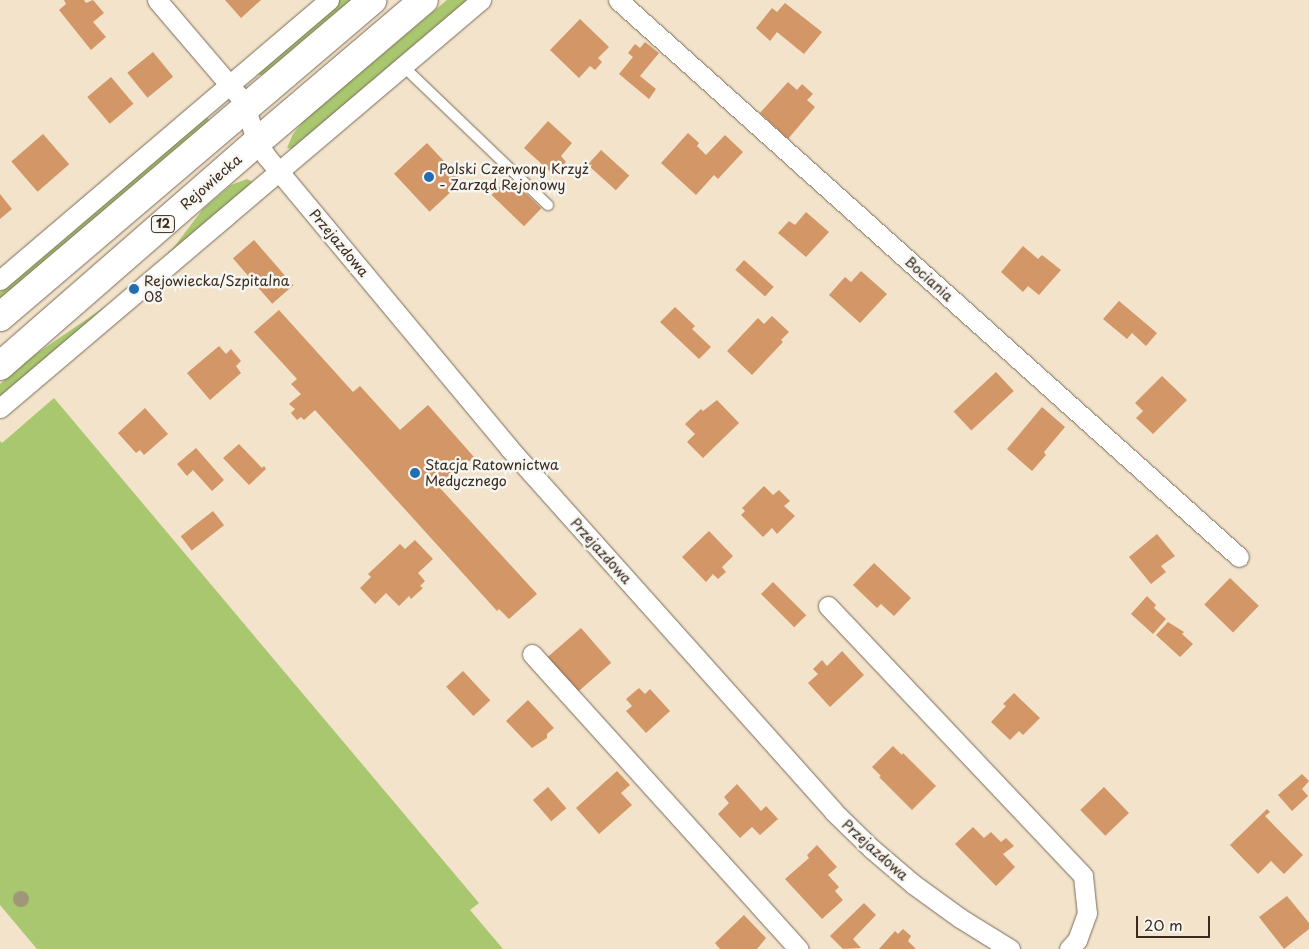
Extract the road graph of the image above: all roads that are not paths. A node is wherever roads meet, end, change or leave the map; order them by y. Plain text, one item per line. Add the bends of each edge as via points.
1 (157, 0) edge
2 (329, 0) edge
3 (372, 0) edge
4 (424, 0) edge
5 (482, 0) edge
6 (618, 0) edge
7 (403, 66) junction
8 (230, 84) junction
9 (245, 106) junction
10 (257, 142) junction
11 (280, 172) junction
12 (548, 205) dead end
13 (0, 280) edge
14 (0, 317) edge
15 (0, 366) edge
16 (0, 408) edge
17 (1239, 557) dead end
18 (828, 606) dead end
19 (532, 654) dead end
20 (799, 949) edge
21 (1010, 949) edge
22 (1069, 949) edge

1 - 8 street, Przejazdowa
2 - 8 street
3 - 9 highway, 12
4 - 10 highway, Rejowiecka / 12
5 - 7 street
6 - 17 street, Bociania
7 - 11 street
7 - 12 lane
8 - 9 street, Przejazdowa
8 - 13 street
9 - 10 street, Przejazdowa
9 - 14 highway, 12
10 - 11 street, Przejazdowa
10 - 15 highway, Rejowiecka / 12
11 - 16 street
11 - 21 street, Przejazdowa via 509,448 833,811 913,884
18 - 22 street via 1083,876 1087,913 1077,940
19 - 20 street

